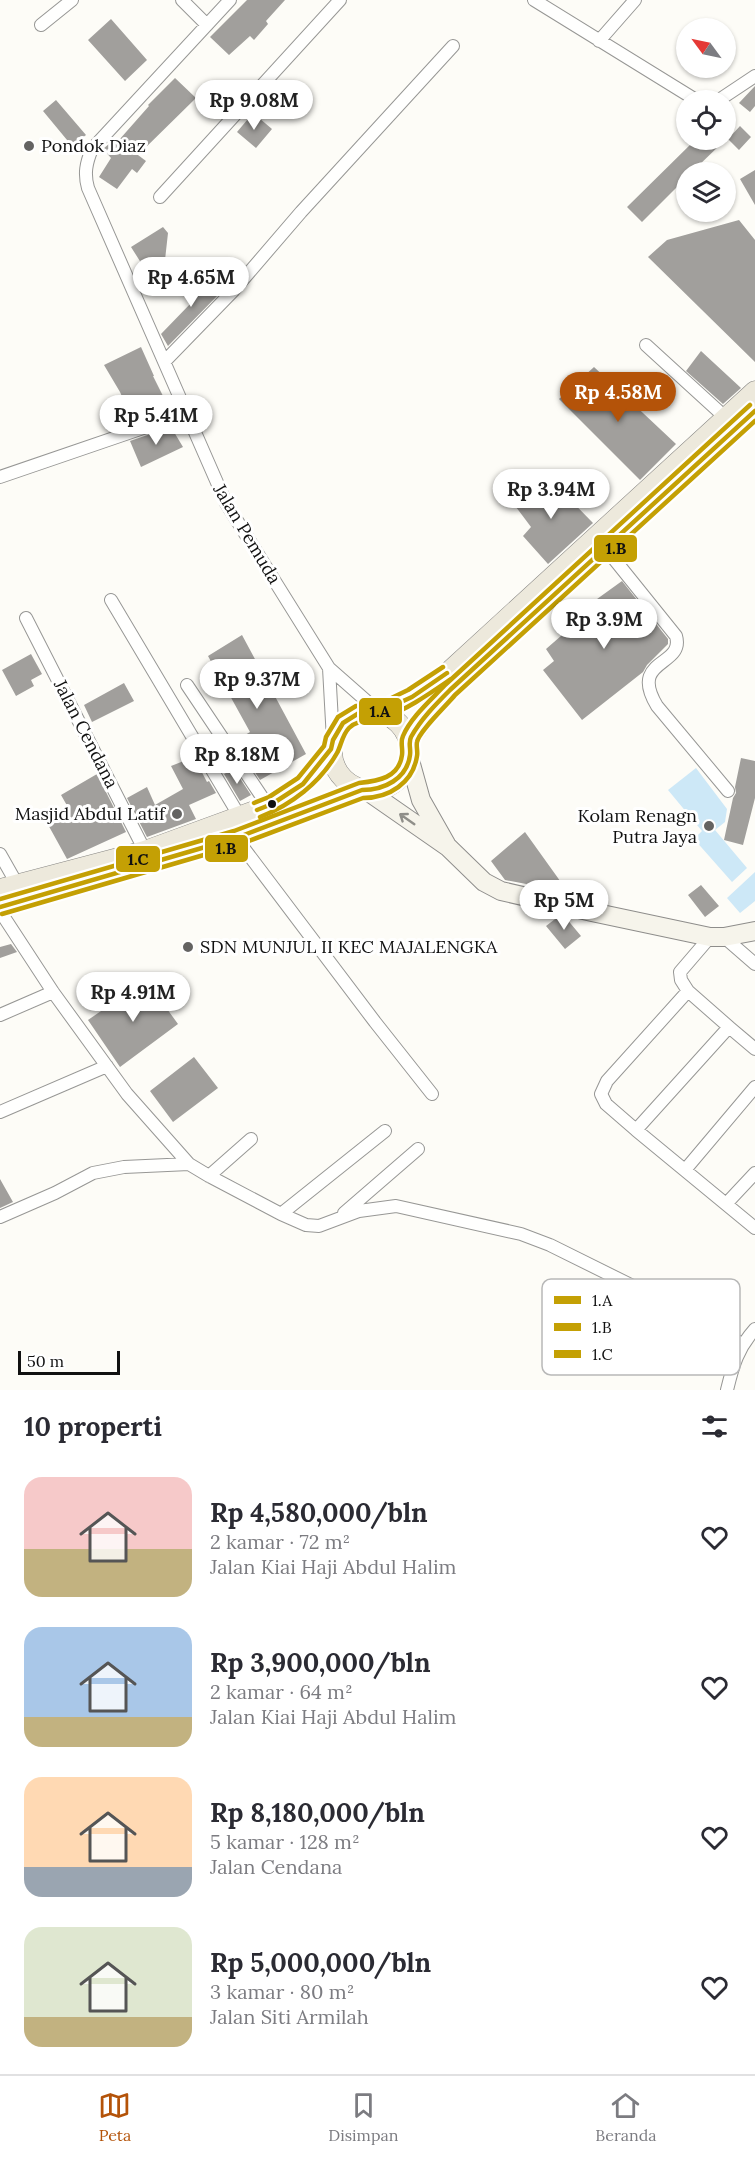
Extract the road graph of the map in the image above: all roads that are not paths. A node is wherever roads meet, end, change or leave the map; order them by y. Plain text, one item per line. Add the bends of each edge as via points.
1 (72, 0) edge
2 (182, 0) edge
3 (230, 0) edge
4 (340, 0) edge
5 (635, 0) edge
6 (543, 2) edge
7 (41, 25) dead end
8 (207, 25) junction
9 (600, 41) junction
10 (453, 46) dead end
11 (755, 76) edge
12 (680, 90) edge
13 (734, 90) edge
14 (160, 197) dead end
15 (646, 345) dead end
16 (165, 361) junction
17 (755, 391) edge
18 (755, 411) edge
19 (187, 413) junction
20 (726, 418) junction
21 (0, 477) edge
22 (606, 549) junction
23 (111, 600) dead end
24 (26, 618) dead end
25 (329, 668) junction
26 (187, 685) dead end
27 (379, 712) junction
28 (332, 744) junction
29 (409, 749) junction
30 (364, 790) junction
31 (728, 791) dead end
32 (268, 806) junction
33 (240, 817) junction
34 (236, 838) junction
35 (448, 847) junction
36 (145, 851) junction
37 (0, 854) edge
38 (9, 886) edge
39 (0, 907) edge
40 (0, 911) edge
41 (755, 931) edge
42 (717, 937) junction
43 (755, 964) edge
44 (688, 991) junction
45 (53, 992) junction
46 (0, 1015) edge
47 (729, 1027) junction
48 (755, 1049) edge
49 (107, 1066) junction
50 (755, 1087) edge
51 (432, 1094) dead end
52 (0, 1112) edge
53 (636, 1130) junction
54 (385, 1131) dead end
55 (251, 1139) dead end
56 (418, 1149) dead end
57 (189, 1164) junction
58 (685, 1170) junction
59 (755, 1173) edge
60 (208, 1176) junction
61 (726, 1204) junction
62 (281, 1214) junction
63 (0, 1217) edge
64 (337, 1220) junction
65 (755, 1228) edge
66 (619, 1279) edge
67 (755, 1329) edge
68 (742, 1344) joint
69 (740, 1350) edge
70 (732, 1375) edge
71 (727, 1390) edge

1 - 7 street
2 - 8 street
3 - 8 street, Jalan Pemuda
4 - 14 street
5 - 9 street
6 - 9 street
8 - 16 street, Jalan Pemuda via 92,149 86,169 88,188
9 - 12 street
10 - 16 street via 234,290
11 - 13 street
15 - 20 street
16 - 19 street, Jalan Pemuda
17 - 20 main road
18 - 22 main road
19 - 21 street
19 - 25 street, Jalan Pemuda via 226,503
20 - 27 main road via 441,678
22 - 29 main road via 450,690 429,712
22 - 31 street via 676,636 673,653 652,671 647,686 651,695
23 - 33 street
24 - 36 street, Jalan Cendana
25 - 27 street
25 - 28 street
26 - 32 street
27 - 28 main road via 359,713 343,723
27 - 29 main road via 397,721
28 - 30 main road via 334,767 345,782
28 - 32 main road via 303,784
29 - 30 main road via 404,771 394,783
29 - 35 main road via 421,800
30 - 34 main road
35 -> 30 main road
32 - 33 main road
33 - 36 main road
34 - 39 main road
34 - 51 street
35 - 42 main road via 484,882 501,891
36 - 38 main road
37 - 38 street
40 - 45 street
41 - 42 main road
42 - 43 street
42 - 44 street via 680,972
44 - 47 street
44 - 53 street via 602,1089 606,1104
45 - 46 street
45 - 49 street
47 - 48 street
47 - 53 street
49 - 52 street
49 - 57 street
50 - 58 street
53 - 58 street
54 - 62 street
55 - 60 street
56 - 64 street
57 - 60 street
57 - 63 street via 124,1167 93,1173
58 - 61 street
59 - 61 street
60 - 62 street
61 - 65 street
62 - 64 street via 314,1226
64 - 66 street via 359,1211 396,1206 521,1234
67 - 68 street
68 - 69 street
70 - 71 street

